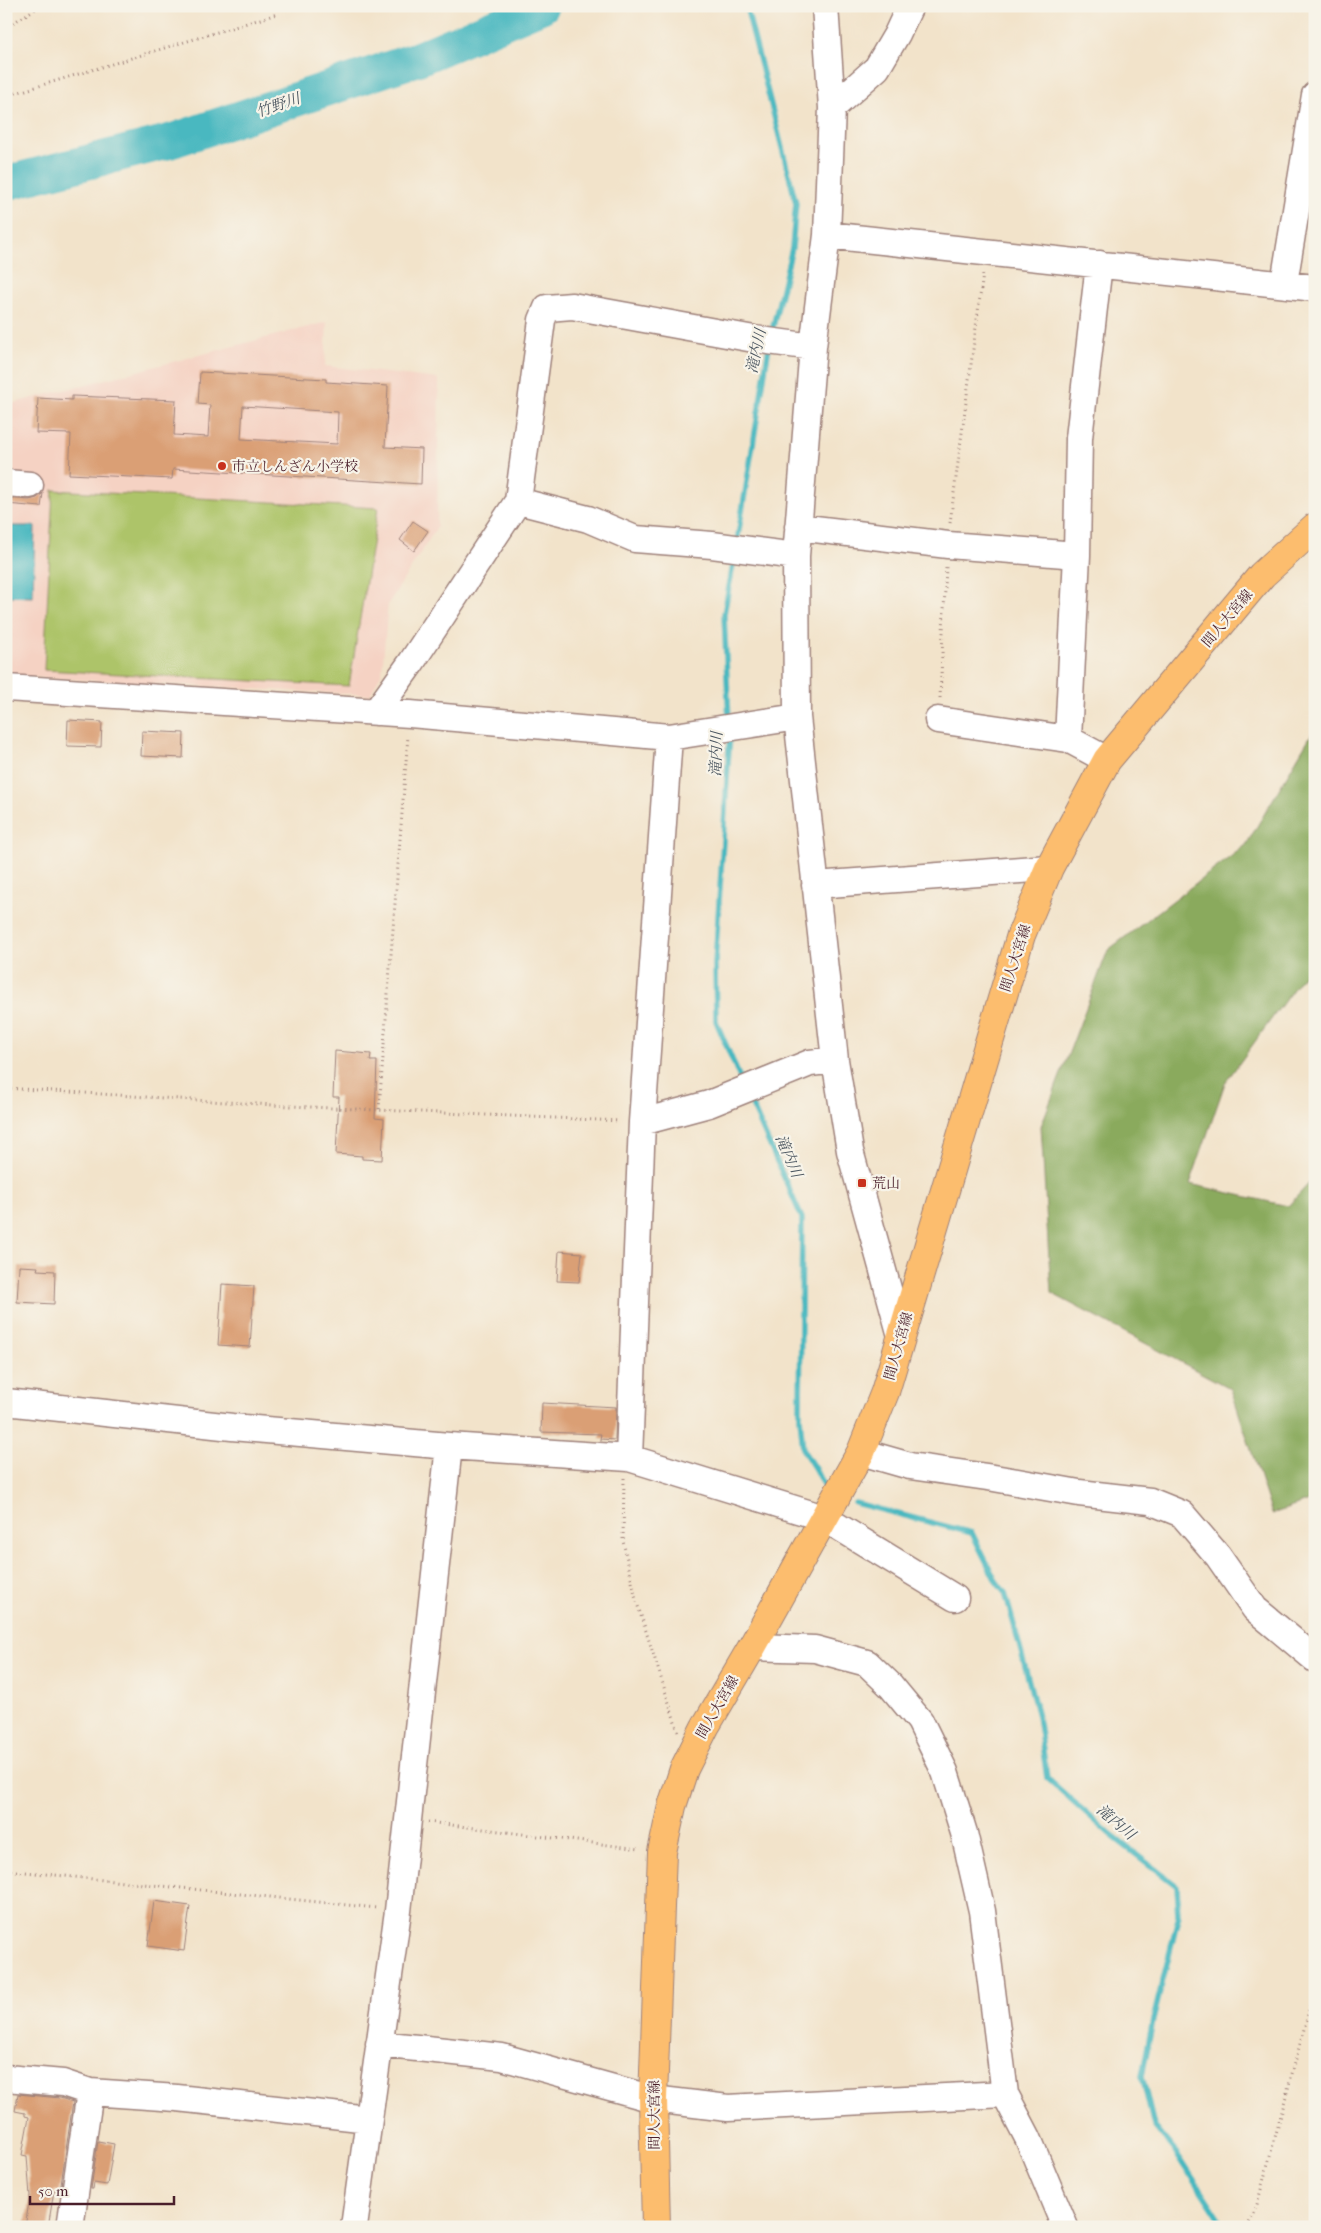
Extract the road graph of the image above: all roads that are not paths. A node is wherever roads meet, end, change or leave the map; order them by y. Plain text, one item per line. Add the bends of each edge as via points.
1 (825, 6) edge
2 (910, 6) edge
3 (1315, 95) edge
4 (832, 108) junction
5 (827, 235) junction
6 (1099, 264) junction
7 (1284, 283) junction
8 (1315, 288) edge
9 (813, 347) junction
10 (518, 502) junction
11 (798, 527) junction
12 (1315, 527) edge
13 (1076, 555) junction
14 (796, 556) junction
15 (6, 688) edge
16 (376, 712) junction
17 (797, 717) junction
18 (938, 720) road end
19 (669, 737) junction
20 (1068, 739) junction
21 (1107, 760) junction
22 (1049, 868) junction
23 (815, 885) junction
24 (834, 1060) junction
25 (642, 1122) junction
26 (901, 1336) junction
27 (6, 1402) edge
28 (449, 1446) junction
29 (861, 1452) junction
30 (627, 1458) junction
31 (824, 1518) junction
32 (955, 1598) dead end
33 (752, 1647) junction
34 (1315, 1659) edge
35 (379, 2044) junction
36 (6, 2078) edge
37 (90, 2092) junction
38 (1005, 2094) junction
39 (653, 2099) junction
40 (369, 2119) junction
41 (70, 2227) edge
42 (354, 2227) edge
43 (656, 2227) edge
44 (1065, 2227) edge

1 - 4 street
2 - 4 street via 877,68
3 - 7 street
4 - 5 street
5 - 6 street
5 - 9 street
6 - 7 street
6 - 13 street via 1079,438
7 - 8 street
9 - 10 street via 572,306 547,308 542,320
9 - 11 street
10 - 14 street via 588,519 635,538
10 - 16 street
11 - 13 street
11 - 14 street
12 - 21 main road, 間人大宮線 via 1262,575
13 - 20 street
14 - 17 street
15 - 16 street
16 - 19 street
17 - 19 street
17 - 23 street
18 - 20 street
19 - 25 street
20 - 21 street
21 - 22 main road, 間人大宮線
22 - 23 street
22 - 26 main road, 間人大宮線 via 1021,935
23 - 24 street
24 - 25 street via 810,1063 709,1104
24 - 26 street via 850,1152
25 - 30 street
26 - 29 main road, 間人大宮線 via 885,1392
27 - 28 street via 232,1427
28 - 30 street
28 - 35 street via 398,1910
29 - 31 main road, 間人大宮線
29 - 34 street via 910,1466 1150,1501 1182,1514 1218,1556 1255,1610
30 - 31 street
31 - 32 street
31 - 33 main road, 間人大宮線
33 - 38 street via 815,1649 867,1663 920,1721 945,1772 964,1833 982,1911
33 - 39 main road, 間人大宮線 via 704,1727 672,1806 662,1852
35 - 39 street via 502,2057
35 - 40 street
36 - 37 street via 63,2083
37 - 40 street
37 - 41 street
38 - 39 street via 728,2108
38 - 44 street via 1028,2138
39 - 43 main road, 間人大宮線
40 - 42 street

